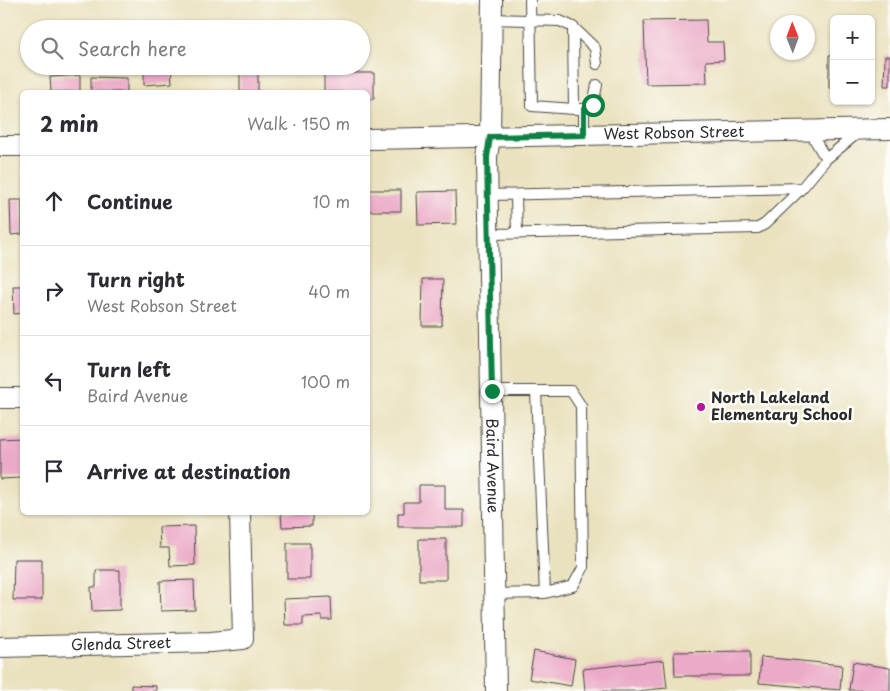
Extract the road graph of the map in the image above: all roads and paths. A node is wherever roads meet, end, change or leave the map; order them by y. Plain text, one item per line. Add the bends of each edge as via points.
1 (530, 0) edge
2 (492, 10) edge
3 (530, 20) junction
4 (573, 27) junction
5 (597, 64) dead end
6 (597, 85) dead end
7 (579, 109) junction
8 (890, 129) edge
9 (809, 130) junction
10 (863, 130) junction
11 (584, 135) junction
12 (490, 137) junction
13 (370, 139) edge
14 (0, 146) edge
15 (20, 146) edge
16 (826, 159) junction
17 (802, 188) junction
18 (488, 195) junction
19 (516, 195) junction
20 (517, 233) junction
21 (489, 234) junction
22 (492, 391) junction
23 (536, 391) junction
24 (0, 398) edge
25 (20, 398) edge
26 (240, 515) edge
27 (545, 593) junction
28 (495, 594) junction
29 (0, 647) edge
30 (496, 691) edge

1 - 3 lane
2 - 3 lane
2 - 12 street, Baird Avenue
3 - 4 lane via 560,21
3 - 7 lane via 532,106
4 - 5 lane via 595,48
4 - 7 lane
6 - 7 lane via 593,105
7 - 11 lane
8 - 10 street, West Robson Street
9 - 10 street, West Robson Street
9 - 11 street, West Robson Street
9 - 16 lane
10 - 16 lane
11 - 12 street, West Robson Street
12 - 13 street, West Robson Street
12 - 18 street, Baird Avenue
14 - 15 street
16 - 17 lane
17 - 19 lane
17 - 20 lane via 765,224 750,230
18 - 19 lane
18 - 21 street, Baird Avenue
19 - 20 lane
20 - 21 lane
21 - 22 street, Baird Avenue
22 - 23 lane
22 - 28 street, Baird Avenue
23 - 27 lane
23 - 27 lane via 571,391 581,406 583,568 573,586
24 - 25 street
26 - 29 street, Glenda Street via 243,639
27 - 28 lane
28 - 30 street, Baird Avenue

